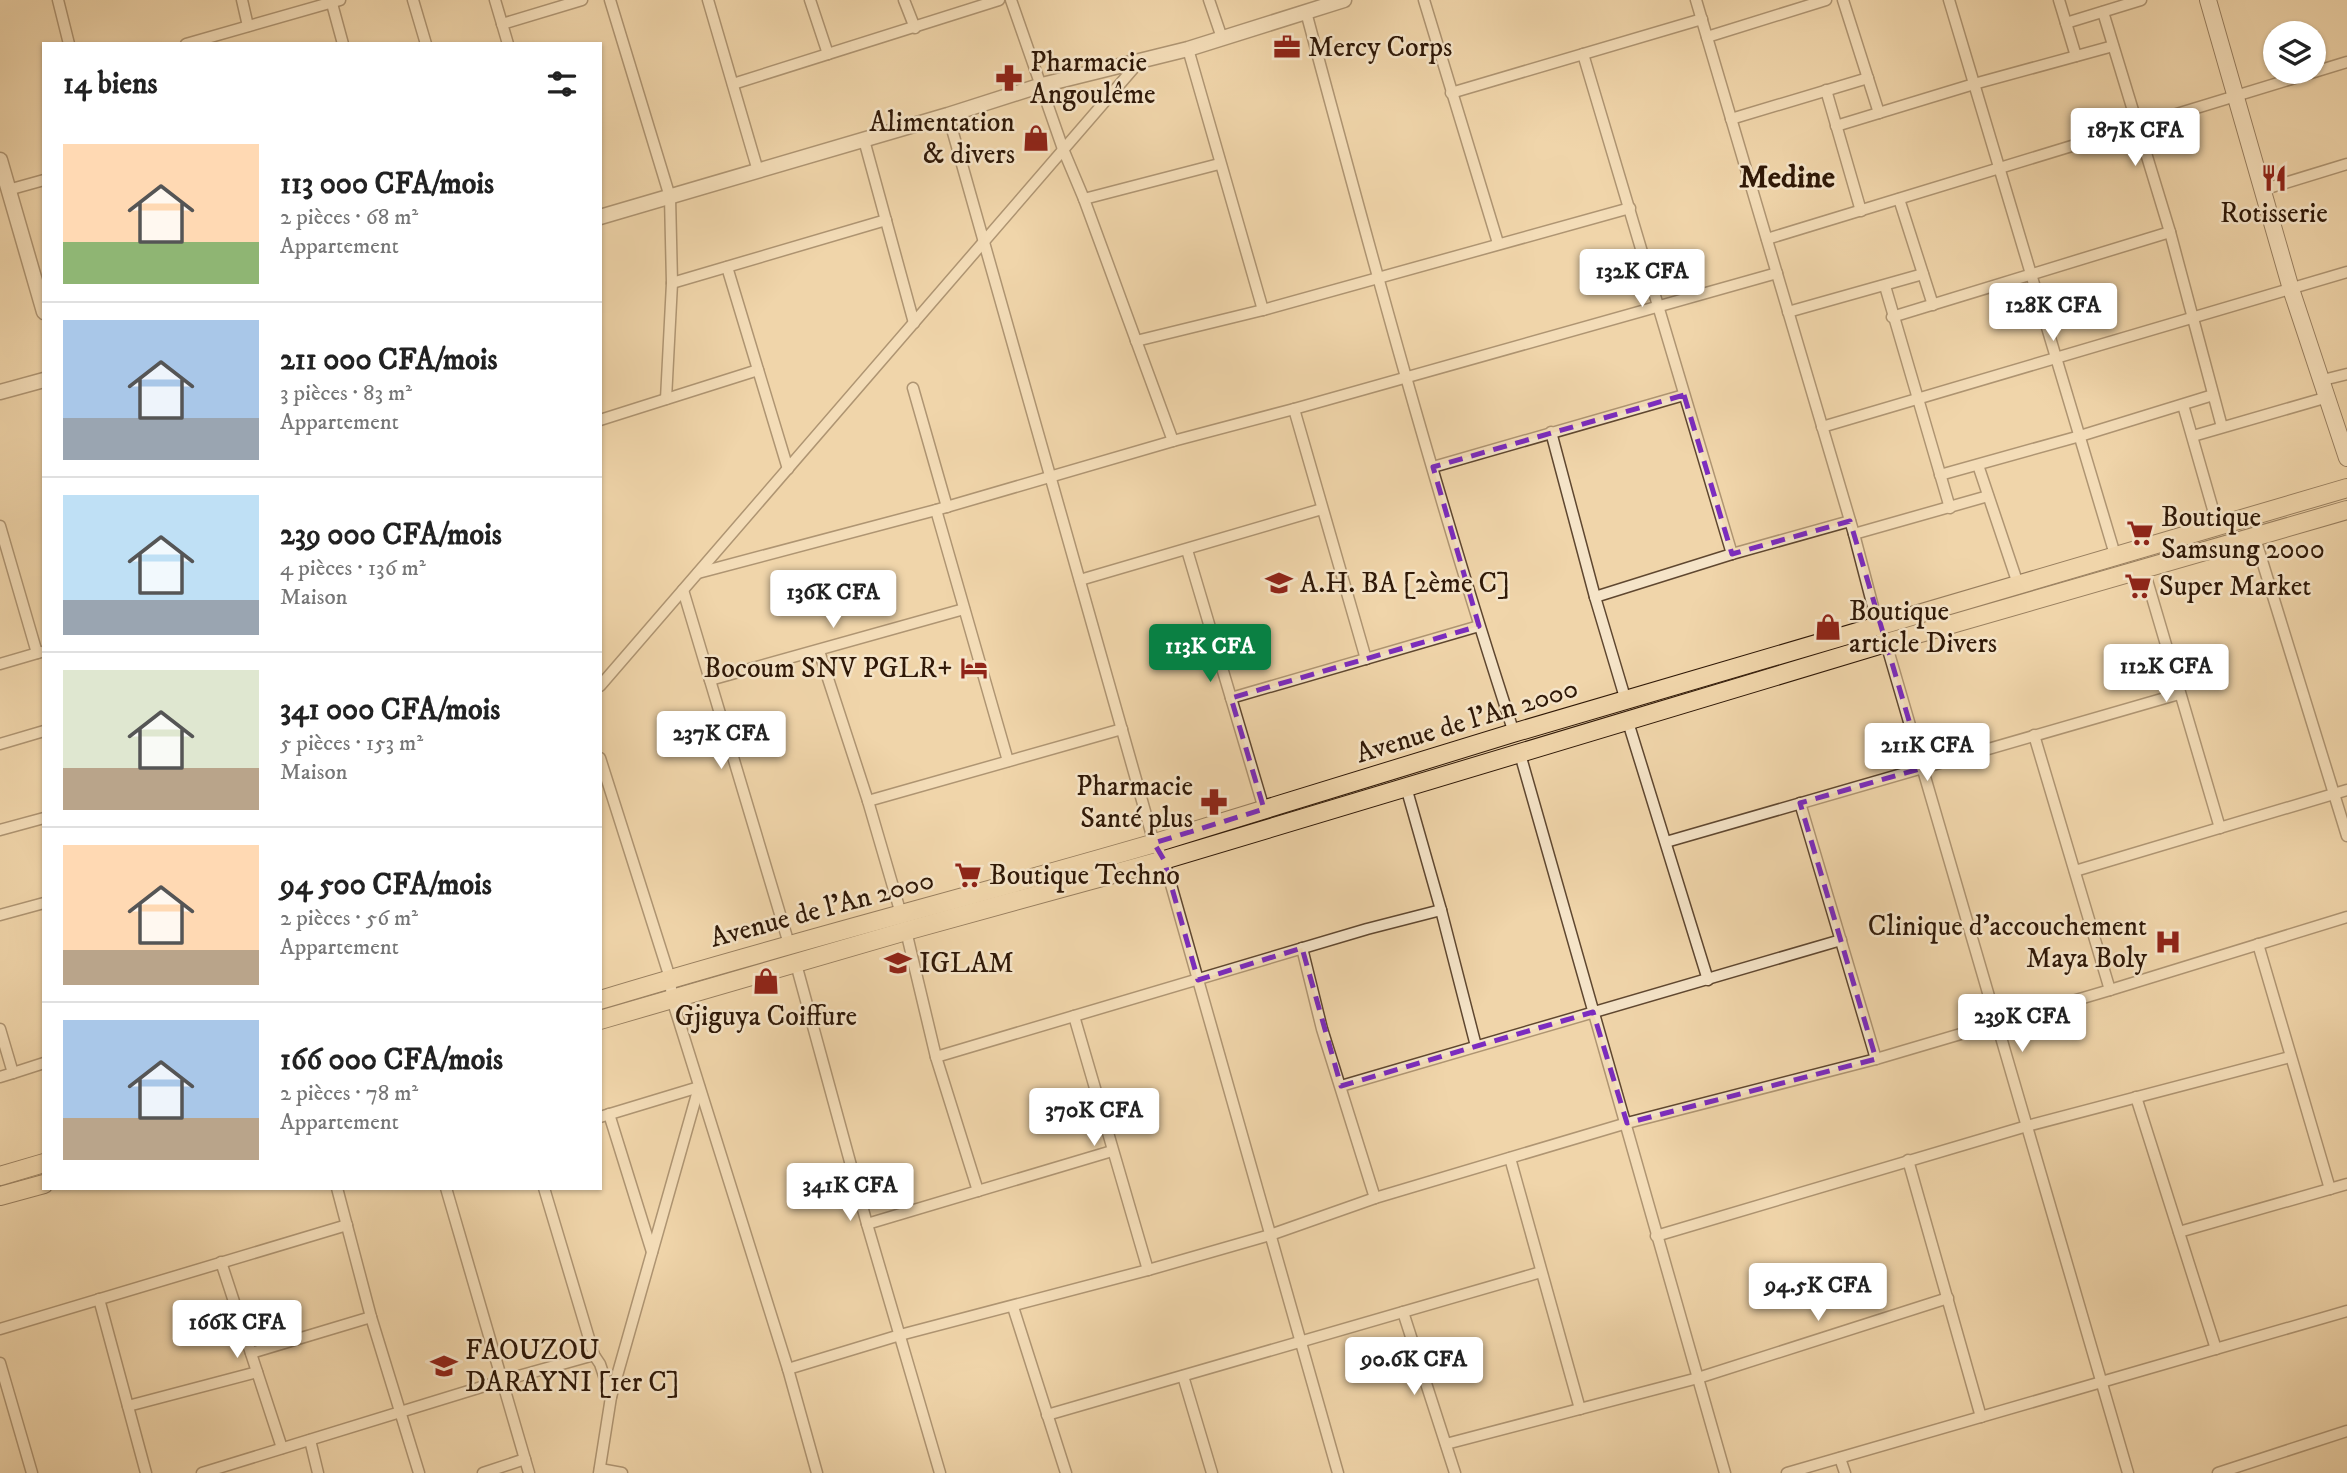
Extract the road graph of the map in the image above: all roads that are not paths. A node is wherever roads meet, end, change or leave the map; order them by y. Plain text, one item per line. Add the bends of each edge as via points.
1 (58, 0) edge
2 (242, 0) edge
3 (413, 0) edge
4 (495, 0) edge
5 (582, 0) edge
6 (610, 0) edge
7 (708, 0) edge
8 (810, 0) edge
9 (904, 0) edge
10 (999, 0) edge
11 (1011, 0) edge
12 (1209, 0) edge
13 (1344, 0) edge
14 (1424, 0) edge
15 (1696, 0) edge
16 (1826, 0) edge
17 (1843, 0) edge
18 (1949, 0) edge
19 (2059, 0) edge
20 (2141, 0) edge
21 (2208, 0) edge
22 (334, 1) edge
23 (1321, 4) edge
24 (1306, 12) junction
25 (2103, 12) junction
26 (1702, 19) junction
27 (2066, 23) junction
28 (502, 24) junction
29 (248, 26) junction
30 (915, 28) junction
31 (1707, 37) junction
32 (1222, 38) junction
33 (68, 42) edge
34 (193, 42) edge
35 (343, 42) edge
36 (425, 42) edge
37 (507, 42) edge
38 (2113, 46) junction
39 (1188, 49) junction
40 (828, 54) junction
41 (1583, 54) junction
42 (2076, 55) junction
43 (1139, 62) junction
44 (2347, 62) edge
45 (1868, 78) junction
46 (733, 84) junction
47 (1974, 84) junction
48 (1042, 85) junction
49 (1826, 90) junction
50 (1451, 93) junction
51 (2235, 96) junction
52 (1880, 113) junction
53 (948, 116) junction
54 (1731, 119) junction
55 (2138, 125) junction
56 (1836, 126) junction
57 (864, 140) junction
58 (1063, 149) junction
59 (0, 160) edge
60 (1220, 164) junction
61 (2347, 164) edge
62 (2000, 168) junction
63 (758, 171) junction
64 (42, 181) edge
65 (8, 190) junction
66 (2262, 190) junction
67 (670, 197) junction
68 (1084, 199) junction
69 (1899, 199) junction
70 (1630, 208) junction
71 (1861, 211) junction
72 (602, 216) edge
73 (886, 220) junction
74 (2170, 232) junction
75 (1767, 239) junction
76 (984, 242) junction
77 (1498, 243) junction
78 (727, 267) junction
79 (2347, 272) edge
80 (1777, 273) junction
81 (1923, 274) junction
82 (2031, 275) junction
83 (1378, 279) junction
84 (672, 283) junction
85 (1885, 286) junction
86 (2291, 289) junction
87 (42, 305) edge
88 (1933, 305) junction
89 (1658, 307) junction
90 (1263, 310) junction
91 (1788, 312) junction
92 (1892, 317) junction
93 (2193, 317) junction
94 (914, 323) junction
95 (1136, 341) junction
96 (2056, 358) junction
97 (758, 370) junction
98 (2347, 374) edge
99 (1407, 377) junction
100 (2323, 380) junction
101 (42, 381) edge
102 (913, 388) dead end
103 (0, 393) edge
104 (2213, 395) junction
105 (1684, 396) junction
106 (2328, 397) junction
107 (666, 399) junction
108 (1918, 399) junction
109 (2183, 405) junction
110 (1294, 409) junction
111 (602, 419) edge
112 (1822, 427) junction
113 (2222, 427) junction
114 (1551, 432) junction
115 (2080, 436) junction
116 (2193, 436) junction
117 (1173, 441) junction
118 (2347, 458) edge
119 (1978, 465) junction
120 (1433, 467) junction
121 (788, 469) junction
122 (1940, 475) junction
123 (1051, 478) junction
124 (2347, 488) edge
125 (1989, 496) junction
126 (1950, 508) junction
127 (941, 509) junction
128 (1322, 509) junction
129 (2347, 510) edge
130 (1850, 521) junction
131 (0, 526) edge
132 (2218, 527) junction
133 (1854, 534) junction
134 (2255, 538) junction
135 (1187, 550) junction
136 (1732, 554) junction
137 (2116, 558) junction
138 (2144, 570) junction
139 (698, 573) junction
140 (1080, 580) junction
141 (2018, 584) junction
142 (683, 590) junction
143 (1595, 597) junction
144 (964, 610) junction
145 (1479, 626) junction
146 (1878, 626) junction
147 (1886, 643) junction
148 (819, 651) junction
149 (40, 652) edge
150 (1366, 659) junction
151 (0, 664) edge
152 (709, 680) junction
153 (602, 684) edge
154 (2179, 694) junction
155 (1231, 698) junction
156 (1626, 701) junction
157 (1628, 722) junction
158 (1122, 729) junction
159 (42, 732) edge
160 (1514, 733) junction
161 (2034, 735) junction
162 (0, 744) edge
163 (1520, 754) junction
164 (1008, 761) junction
165 (602, 764) edge
166 (1923, 768) junction
167 (1406, 787) junction
168 (2347, 790) edge
169 (2334, 794) junction
170 (868, 802) junction
171 (1800, 803) junction
172 (1264, 809) junction
173 (42, 819) edge
174 (2220, 828) junction
175 (0, 830) edge
176 (2347, 836) edge
177 (1666, 842) junction
178 (1154, 843) junction
179 (1164, 860) junction
180 (2075, 871) junction
181 (42, 904) edge
182 (1441, 910) junction
183 (0, 915) edge
184 (2347, 916) edge
185 (903, 923) junction
186 (1841, 940) junction
187 (789, 944) junction
188 (2258, 944) junction
189 (1302, 948) junction
190 (796, 964) junction
191 (670, 978) junction
192 (1198, 980) junction
193 (1708, 980) junction
194 (2110, 990) junction
195 (602, 999) edge
196 (672, 999) junction
197 (1593, 1012) junction
198 (1074, 1016) junction
199 (602, 1019) edge
200 (1997, 1024) junction
201 (0, 1029) edge
202 (1476, 1046) junction
203 (936, 1057) junction
204 (2291, 1057) junction
205 (1876, 1059) junction
206 (42, 1064) edge
207 (13, 1073) junction
208 (0, 1077) edge
209 (1341, 1086) junction
210 (699, 1087) junction
211 (2136, 1097) junction
212 (605, 1115) edge
213 (1627, 1124) junction
214 (2027, 1126) junction
215 (1112, 1152) junction
216 (1510, 1158) junction
217 (1908, 1160) junction
218 (42, 1164) edge
219 (0, 1176) edge
220 (2347, 1184) edge
221 (42, 1185) edge
222 (2330, 1189) junction
223 (338, 1190) edge
224 (447, 1190) edge
225 (545, 1190) edge
226 (978, 1191) junction
227 (0, 1196) edge
228 (1375, 1198) junction
229 (867, 1224) junction
230 (347, 1225) junction
231 (2179, 1232) junction
232 (1270, 1235) junction
233 (1656, 1236) junction
234 (652, 1252) junction
235 (222, 1262) junction
236 (1148, 1270) junction
237 (1541, 1272) junction
238 (1948, 1298) junction
239 (99, 1299) junction
240 (1013, 1307) junction
241 (2347, 1311) edge
242 (1403, 1312) junction
243 (371, 1317) junction
244 (0, 1329) edge
245 (900, 1335) junction
246 (1301, 1342) junction
247 (2216, 1349) junction
248 (251, 1353) junction
249 (594, 1355) junction
250 (0, 1363) edge
251 (788, 1369) junction
252 (257, 1372) junction
253 (1183, 1376) junction
254 (1698, 1378) junction
255 (501, 1381) junction
256 (2102, 1382) junction
257 (611, 1397) junction
258 (11, 1401) junction
259 (128, 1406) junction
260 (1580, 1409) junction
261 (0, 1410) edge
262 (399, 1412) junction
263 (1047, 1415) junction
264 (1980, 1417) junction
265 (2347, 1430) edge
266 (310, 1440) junction
267 (1446, 1444) junction
268 (282, 1448) junction
269 (1840, 1458) junction
270 (525, 1459) junction
271 (2248, 1469) edge
272 (599, 1471) edge
273 (32, 1473) edge
274 (146, 1473) edge
275 (202, 1473) edge
276 (318, 1473) edge
277 (419, 1473) edge
278 (482, 1473) edge
279 (529, 1473) edge
280 (622, 1473) edge
281 (817, 1473) edge
282 (940, 1473) edge
283 (1066, 1473) edge
284 (1212, 1473) edge
285 (1338, 1473) edge
286 (1455, 1473) edge
287 (1725, 1473) edge
288 (1787, 1473) edge
289 (1844, 1473) edge
290 (2128, 1473) edge
291 (2218, 1473) edge

1 - 33 street
2 - 29 street
3 - 36 street
4 - 28 street
5 - 28 street
6 - 67 street
7 - 46 street
8 - 40 street
9 - 30 street
10 - 30 street
11 - 48 street
12 - 32 street
13 - 23 street
14 - 50 street
15 - 26 street
16 - 31 street
17 - 45 street
18 - 47 street
19 - 27 street
20 - 25 street
21 - 51 main road
22 - 29 street
22 - 35 street
23 - 24 street
24 - 32 street
24 - 83 street
25 - 27 street
25 - 38 street
26 - 31 street
26 - 41 street
27 - 42 street
28 - 37 street
29 - 34 street
30 - 40 street
31 - 54 street
32 - 39 street
38 - 42 street
38 - 55 street
39 - 43 street
39 - 60 street
40 - 46 street
41 - 50 street
41 - 70 street
42 - 47 street
43 - 48 street
43 - 58 street
44 - 51 street
45 - 49 street
45 - 52 street
46 - 63 street
47 - 52 street
47 - 62 street
48 - 53 street
48 - 58 street
49 - 54 street
49 - 56 street
50 - 77 street
51 - 55 street
51 - 66 main road
52 - 56 street
53 - 57 street
53 - 76 street
54 - 75 street
55 - 62 street
55 - 74 street
56 - 71 street
57 - 63 street
57 - 73 street
58 - 68 street
58 - 76 street
59 - 65 street
60 - 68 street
60 - 90 street
61 - 66 street
62 - 69 street
62 - 82 street
63 - 67 street
64 - 65 street
65 - 87 street
66 - 86 main road
67 - 72 street
67 - 84 street
68 - 95 street
69 - 71 street
69 - 81 street
70 - 77 street
70 - 89 street
71 - 75 street
73 - 78 street
73 - 94 street
74 - 82 street
74 - 93 street
75 - 80 street
76 - 94 street
76 - 123 street
77 - 83 street
78 - 84 street
78 - 97 street
79 - 86 street
80 - 89 street
80 - 91 street
81 - 85 street
81 - 88 street
82 - 88 street
82 - 96 street
83 - 90 street
83 - 99 street
84 - 107 street
85 - 91 street
85 - 92 street
86 - 93 street
86 - 100 main road
88 - 92 street
89 - 99 street
89 - 105 street
90 - 95 street
91 - 112 street
92 - 108 street
93 - 96 street
93 - 104 street
94 - 121 street
95 - 117 street
96 - 108 street
96 - 115 street
97 - 107 street
97 - 121 street
98 - 100 street
99 - 110 street
99 - 120 street
100 - 106 main road
101 - 103 street
102 - 127 street
104 - 109 street
104 - 113 street
105 - 114 street
105 - 136 street
106 - 113 street
106 - 118 main road
107 - 111 street
108 - 112 street
108 - 122 street
109 - 115 street
109 - 116 street
110 - 117 street
110 - 128 street
112 - 130 street
113 - 116 street
114 - 120 street
114 - 143 street
115 - 119 street
115 - 137 street
116 - 132 street
117 - 123 street
119 - 122 street
119 - 125 street
120 - 145 street
121 - 139 street
122 - 126 street
123 - 127 street
123 - 140 street
124 - 132 main road, Avenue de l'An 2000
125 - 126 street
125 - 141 street
126 - 133 street
127 - 139 street
127 - 144 street
128 - 135 street
128 - 150 street
129 - 134 main road, Avenue de l'An 2000
130 - 133 street
130 - 136 street
131 - 149 street
132 - 137 main road, Avenue de l'An 2000
133 - 146 street
134 - 138 main road, Avenue de l'An 2000
134 - 169 street
135 - 140 street
135 - 155 street
136 - 143 street
137 - 141 main road, Avenue de l'An 2000
138 - 147 main road, Avenue de l'An 2000
138 - 154 street
139 - 142 street
140 - 158 street
141 - 146 main road, Avenue de l'An 2000
142 - 152 street
142 - 153 street
143 - 156 street
144 - 148 street
144 - 164 street
145 - 150 street
145 - 160 street
146 - 147 street
146 - 156 main road, Avenue de l'An 2000
147 - 157 main road, Avenue de l'An 2000
147 - 166 street
148 - 152 street
148 - 170 street
149 - 151 street
150 - 155 street
152 - 187 street
154 - 161 street
154 - 174 street
155 - 172 street
156 - 160 main road, Avenue de l'An 2000
157 - 163 main road, Avenue de l'An 2000
157 - 177 street
158 - 164 street
158 - 178 street
159 - 162 street
160 - 172 main road, Avenue de l'An 2000
161 - 166 street
161 - 180 street
163 - 167 main road, Avenue de l'An 2000
163 - 197 street
164 - 170 street
165 - 191 street
166 - 171 street
166 - 200 street
167 - 179 main road, Avenue de l'An 2000
167 - 182 street
168 - 169 street
169 - 174 street
169 - 176 street
170 - 185 street
171 - 177 street
171 - 186 street
172 - 178 main road, Avenue de l'An 2000
173 - 175 street
174 - 180 street
177 - 193 street
178 - 179 street
178 - 185 main road, Avenue de l'An 2000
179 - 185 main road, Avenue de l'An 2000
179 - 192 street
180 - 194 street
181 - 183 street
182 - 189 street
182 - 202 street
184 - 188 street
185 - 187 main road, Avenue de l'An 2000
185 - 190 main road, Avenue de l'An 2000
185 - 203 street
186 - 193 street
186 - 205 street
187 - 191 main road, Avenue de l'An 2000
188 - 194 street
188 - 204 street
189 - 192 street
189 - 209 street
190 - 196 main road, Avenue de l'An 2000
190 - 229 street
191 - 195 main road, Avenue de l'An 2000
191 - 196 street
192 - 198 street
192 - 232 street
193 - 197 street
194 - 200 street
196 - 199 main road, Avenue de l'An 2000
196 - 210 street
197 - 202 street
197 - 213 street
198 - 203 street
198 - 215 street
200 - 205 street
200 - 214 street
201 - 207 street
202 - 209 street
203 - 226 street
204 - 211 street
204 - 222 street
205 - 213 street
206 - 207 street
207 - 208 street
209 - 228 street
210 - 212 street
210 - 234 street
210 - 251 street
211 - 214 street
211 - 231 street
212 - 234 street
213 - 216 street
213 - 233 street
214 - 217 street
214 - 256 street
215 - 226 street
215 - 236 street
216 - 228 street
216 - 237 street
217 - 233 street
217 - 238 street
218 - 219 main road
220 - 222 street
221 - 227 main road
222 - 231 street
223 - 230 street
224 - 255 street
225 - 249 street
226 - 229 street
228 - 232 street
229 - 245 street
230 - 235 street
230 - 243 street
231 - 247 street
232 - 236 street
232 - 246 street
233 - 254 street
234 - 257 street
235 - 239 street
235 - 248 street
236 - 240 street
237 - 242 street
237 - 260 street
238 - 254 street
238 - 264 street
239 - 244 street
239 - 259 street
240 - 245 street
240 - 263 street
241 - 247 street
242 - 246 street
242 - 267 street
243 - 248 street
243 - 262 street
245 - 251 street
245 - 282 street
246 - 253 street
246 - 285 street
247 - 256 street
248 - 252 street
249 - 255 street
249 - 257 street
250 - 258 street
251 - 281 street
252 - 259 street
252 - 268 street
253 - 263 street
253 - 284 street
254 - 260 street
254 - 287 street
255 - 262 street
255 - 270 street
256 - 264 street
256 - 290 street
257 - 272 street
258 - 261 street
258 - 273 street
259 - 274 street
260 - 267 street
262 - 266 street
262 - 277 street
263 - 283 street
264 - 269 street
265 - 271 street
266 - 268 street
266 - 276 street
267 - 286 street
268 - 275 street
269 - 288 street
269 - 289 street
270 - 278 street
270 - 279 street
271 - 291 street
272 - 280 street

